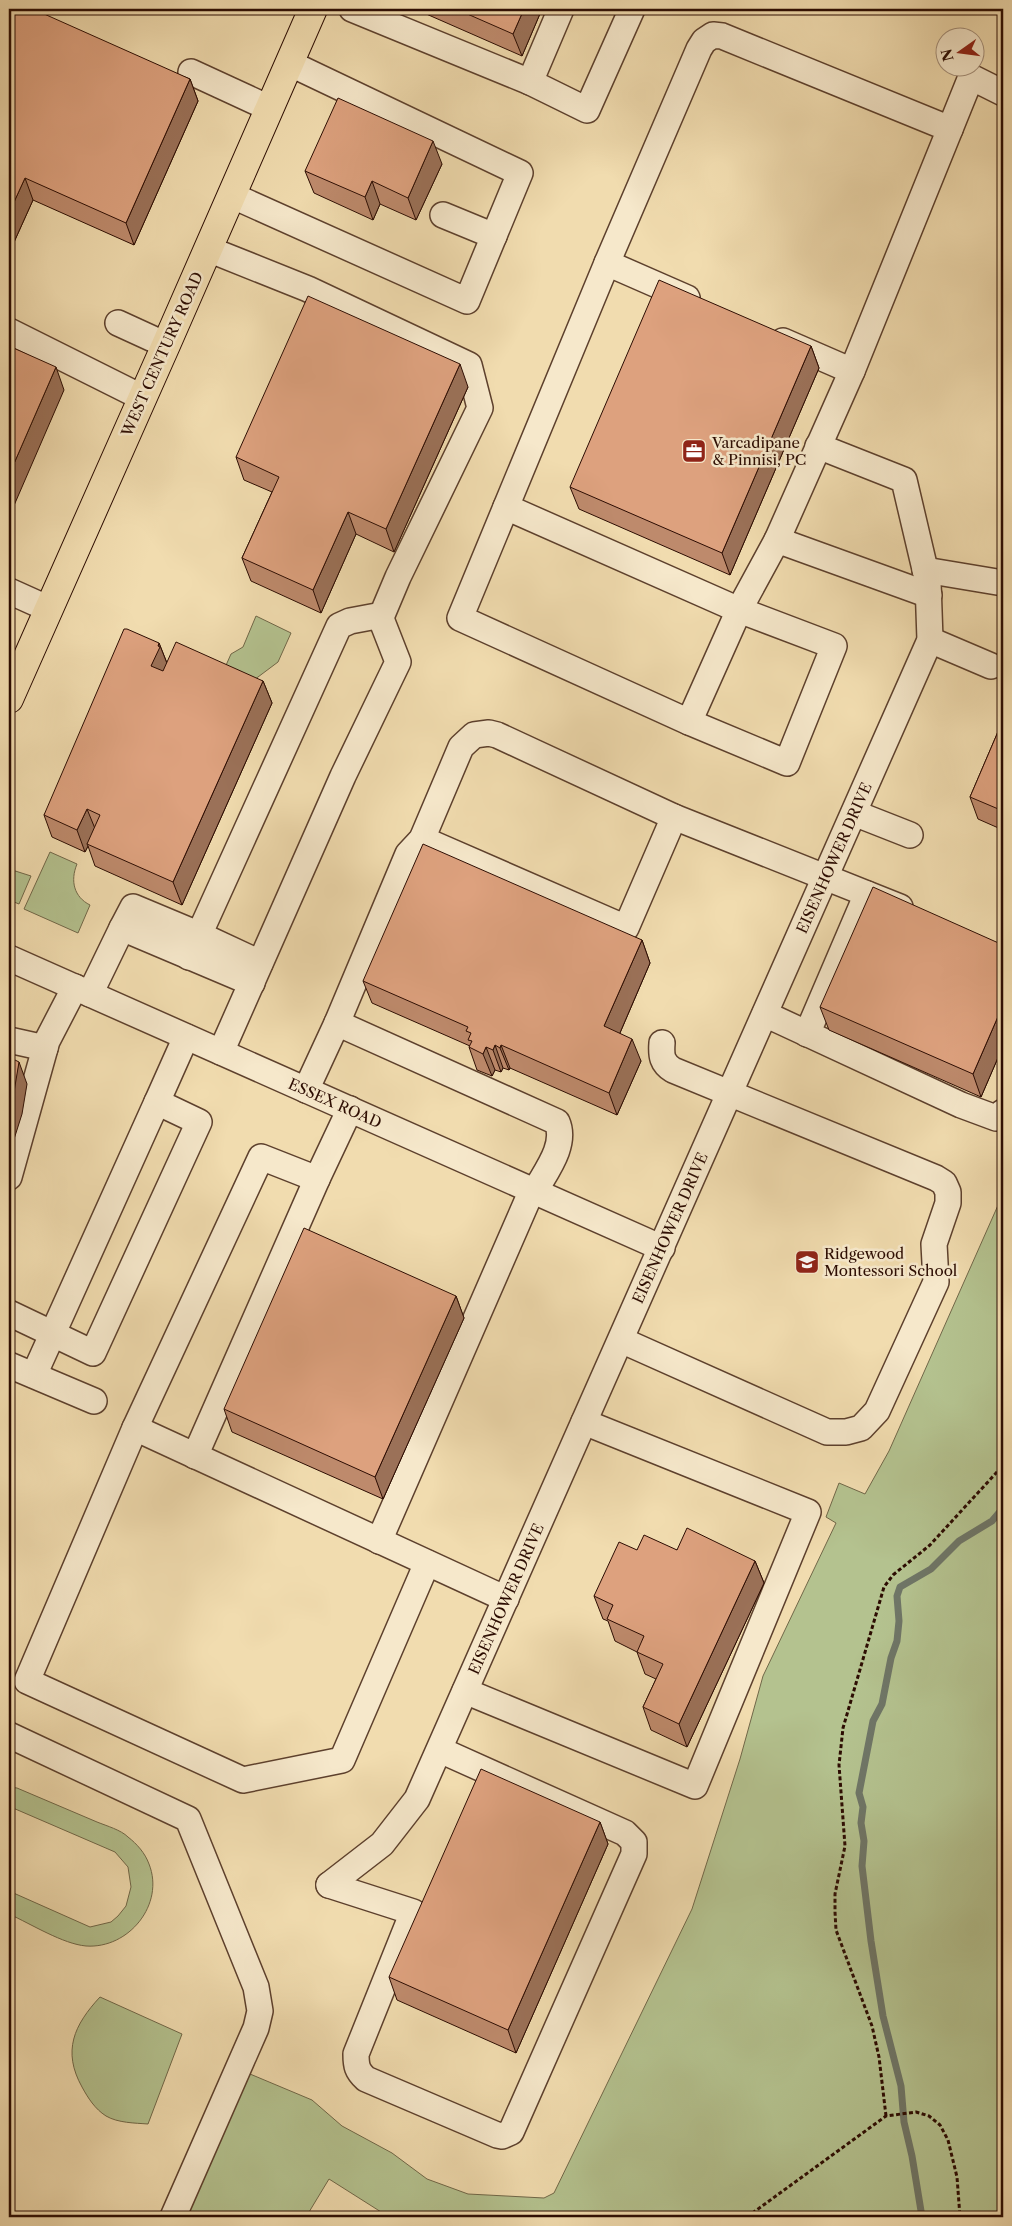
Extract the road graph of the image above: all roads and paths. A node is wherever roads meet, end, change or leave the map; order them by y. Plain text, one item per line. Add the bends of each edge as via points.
1 (313, 9) edge
2 (352, 9) edge
3 (561, 9) edge
4 (632, 9) edge
5 (393, 17) edge
6 (289, 64) junction
7 (191, 72) dead end
8 (530, 82) junction
9 (1003, 93) edge
10 (269, 108) junction
11 (950, 129) junction
12 (231, 195) junction
13 (443, 215) dead end
14 (494, 236) junction
15 (208, 249) junction
16 (606, 262) junction
17 (706, 307) edge
18 (118, 323) dead end
19 (9, 331) edge
20 (761, 331) edge
21 (166, 345) junction
22 (852, 371) junction
23 (143, 398) junction
24 (818, 446) junction
25 (506, 507) junction
26 (777, 540) junction
27 (925, 570) junction
28 (1003, 583) edge
29 (9, 591) edge
30 (929, 595) junction
31 (49, 609) junction
32 (739, 610) junction
33 (380, 616) junction
34 (930, 640) junction
35 (991, 666) dead end
36 (9, 699) edge
37 (689, 722) junction
38 (854, 814) junction
39 (674, 817) junction
40 (910, 835) dead end
41 (422, 839) junction
42 (826, 877) junction
43 (868, 894) junction
44 (922, 915) edge
45 (122, 928) junction
46 (200, 935) junction
47 (189, 957) junction
48 (9, 958) edge
49 (256, 973) junction
50 (83, 990) junction
51 (765, 1014) junction
52 (338, 1023) junction
53 (807, 1034) junction
54 (186, 1037) junction
55 (9, 1040) edge
56 (662, 1043) dead end
57 (45, 1048) junction
58 (221, 1052) junction
59 (306, 1090) junction
60 (730, 1092) junction
61 (157, 1102) junction
62 (350, 1109) junction
63 (1003, 1112) edge
64 (9, 1177) edge
65 (317, 1179) junction
66 (533, 1191) junction
67 (662, 1248) junction
68 (9, 1313) edge
69 (53, 1334) junction
70 (621, 1340) junction
71 (9, 1364) edge
72 (34, 1376) junction
73 (94, 1401) dead end
74 (584, 1422) junction
75 (134, 1428) junction
76 (195, 1456) junction
77 (1003, 1461) edge
78 (379, 1541) junction
79 (427, 1563) junction
80 (506, 1599) junction
81 (465, 1691) junction
82 (9, 1735) edge
83 (440, 1750) junction
84 (886, 2116) junction
85 (173, 2217) edge
86 (747, 2217) edge
87 (960, 2217) edge

1 - 6 main road, WEST CENTURY ROAD
2 - 5 street
3 - 8 street
4 - 8 street via 588,110
5 - 8 street
6 - 10 main road, WEST CENTURY ROAD
6 - 14 street via 520,173
7 - 10 street
9 - 11 street via 971,77
10 - 12 main road, WEST CENTURY ROAD
11 - 16 street via 714,35 699,49
11 - 22 street
12 - 14 street via 467,301
12 - 15 main road, WEST CENTURY ROAD
13 - 14 street
15 - 21 main road, WEST CENTURY ROAD
15 - 33 street via 308,289 469,365 480,408
16 - 17 street
16 - 25 street
18 - 21 street
19 - 23 street
20 - 22 street
21 - 23 main road, WEST CENTURY ROAD
22 - 24 street
23 - 31 main road, WEST CENTURY ROAD
24 - 26 street
24 - 27 street, EISENHOWER DRIVE via 904,480
25 - 32 street
25 - 37 street via 460,618
26 - 30 street
26 - 32 street
27 - 28 street
27 - 30 street, EISENHOWER DRIVE
29 - 31 street
30 - 34 street, EISENHOWER DRIVE
31 - 36 main road, WEST CENTURY ROAD
32 - 37 street
32 - 37 street via 834,646 787,763
33 - 46 street via 339,626
33 - 49 street via 398,662 343,776
34 - 35 street
34 - 38 street, EISENHOWER DRIVE
38 - 40 street
38 - 42 street, EISENHOWER DRIVE
39 - 41 street via 497,735 481,733 461,747
39 - 41 street via 626,928
39 - 42 street
41 - 52 street via 408,854
42 - 43 street
42 - 51 street, EISENHOWER DRIVE
43 - 44 street
43 - 53 street
45 - 46 street via 133,907
45 - 47 street
45 - 50 street
46 - 47 street
46 - 49 street
47 - 49 street
48 - 50 street, ESSEX ROAD
49 - 58 street
50 - 54 street, ESSEX ROAD
50 - 57 street
51 - 53 street
51 - 60 street, EISENHOWER DRIVE
52 - 59 street
52 - 66 street via 557,1122 561,1137 559,1145
53 - 63 street via 961,1105 996,1118
54 - 58 street, ESSEX ROAD
54 - 61 street
55 - 57 street
56 - 60 street via 661,1054 666,1065
57 - 64 street
58 - 59 street, ESSEX ROAD
59 - 62 street, ESSEX ROAD
60 - 67 street, EISENHOWER DRIVE
60 - 70 street via 944,1183 948,1203 934,1244 936,1282 877,1411 861,1428 846,1432 827,1432
61 - 69 street
61 - 69 street via 199,1122 93,1353
62 - 65 street
62 - 66 street, ESSEX ROAD
65 - 75 street via 261,1157
65 - 76 street
66 - 67 street, ESSEX ROAD
66 - 78 street
67 - 70 street, EISENHOWER DRIVE
68 - 69 street
69 - 72 street
70 - 74 street, EISENHOWER DRIVE
71 - 72 street
72 - 73 street
74 - 80 street, EISENHOWER DRIVE
74 - 81 street via 808,1512 695,1786
75 - 76 street
75 - 79 street via 27,1681 244,1780 342,1760
76 - 78 street
77 - 84 path via 997,1472 930,1545 884,1587 843,1728 839,1765 845,1846 836,1894 836,1930 872,2026
78 - 79 street
79 - 80 street
80 - 81 street, EISENHOWER DRIVE
81 - 83 street, EISENHOWER DRIVE
82 - 85 street via 188,1819 256,1987 260,2011 256,2028
83 - 83 street, EISENHOWER DRIVE via 417,1800 382,1844 329,1885 414,1912 356,2054 356,2066 366,2079 502,2136 511,2132 634,1854 634,1842 625,1833
84 - 86 path
84 - 87 path via 916,2112 929,2116 940,2125 948,2140

